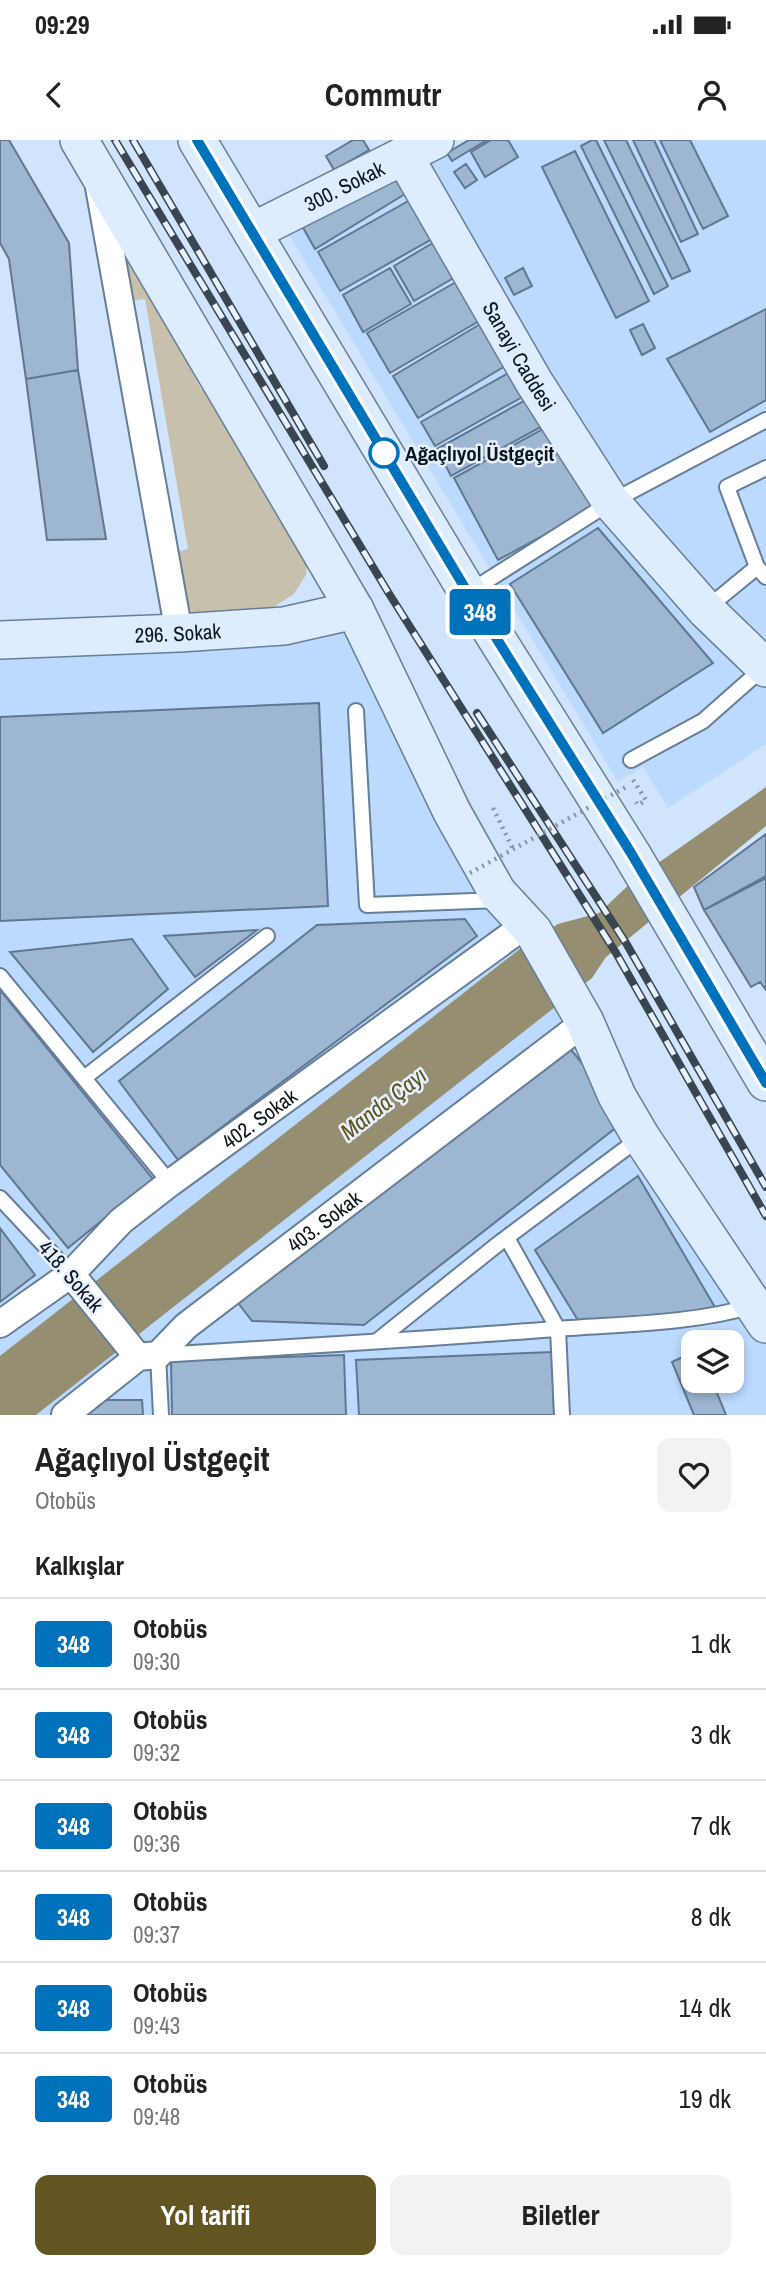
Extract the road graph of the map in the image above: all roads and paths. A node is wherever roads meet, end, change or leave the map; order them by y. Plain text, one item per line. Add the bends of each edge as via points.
1 (197, 140) edge
2 (419, 148) edge
3 (87, 154) edge
4 (252, 232) junction
5 (766, 420) edge
6 (766, 468) edge
7 (611, 502) junction
8 (762, 572) edge
9 (468, 593) junction
10 (355, 610) junction
11 (706, 610) junction
12 (179, 633) junction
13 (0, 640) edge
14 (765, 668) edge
15 (356, 711) dead end
16 (631, 760) dead end
17 (633, 780) dead end
18 (493, 808) dead end
19 (513, 849) junction
20 (470, 873) dead end
21 (522, 918) junction
22 (267, 936) dead end
23 (0, 976) edge
24 (579, 1012) junction
25 (84, 1078) junction
26 (766, 1082) edge
27 (641, 1137) junction
28 (170, 1183) junction
29 (0, 1198) edge
30 (506, 1238) junction
31 (71, 1273) junction
32 (759, 1315) edge
33 (0, 1324) edge
34 (558, 1329) junction
35 (377, 1341) junction
36 (148, 1356) junction
37 (65, 1415) edge
38 (161, 1415) edge
39 (562, 1415) edge

1 - 4 main road
2 - 4 main road, 300. Sokak
2 - 7 main road, Sanayi Caddesi via 534,382
3 - 10 main road
3 - 12 street
4 - 9 main road
5 - 7 lane
6 - 8 lane via 727,487
7 - 9 lane
7 - 11 main road, Sanayi Caddesi
8 - 11 lane
9 - 26 main road via 631,853
10 - 12 main road, 296. Sokak via 284,625
10 - 21 main road via 452,812 497,892
11 - 14 main road, Sanayi Caddesi
12 - 13 main road, 296. Sokak
14 - 16 lane via 703,722
15 - 21 lane via 367,905
17 - 19 path, bridge via 646,800 638,805 626,787
18 - 19 path
19 - 20 path, bridge
21 - 24 main road
21 - 28 street, 402. Sokak
22 - 25 lane
23 - 25 lane
24 - 27 main road
24 - 36 street, 403. Sokak
25 - 28 lane
27 - 30 lane
27 - 32 main road
28 - 31 street, 402. Sokak via 121,1221
29 - 31 lane, 418. Sokak
30 - 34 lane
30 - 35 lane
31 - 33 street, 402. Sokak
31 - 36 street, 418. Sokak
32 - 34 lane
34 - 35 lane
34 - 39 lane
35 - 36 lane
36 - 37 street, 403. Sokak
36 - 38 lane

